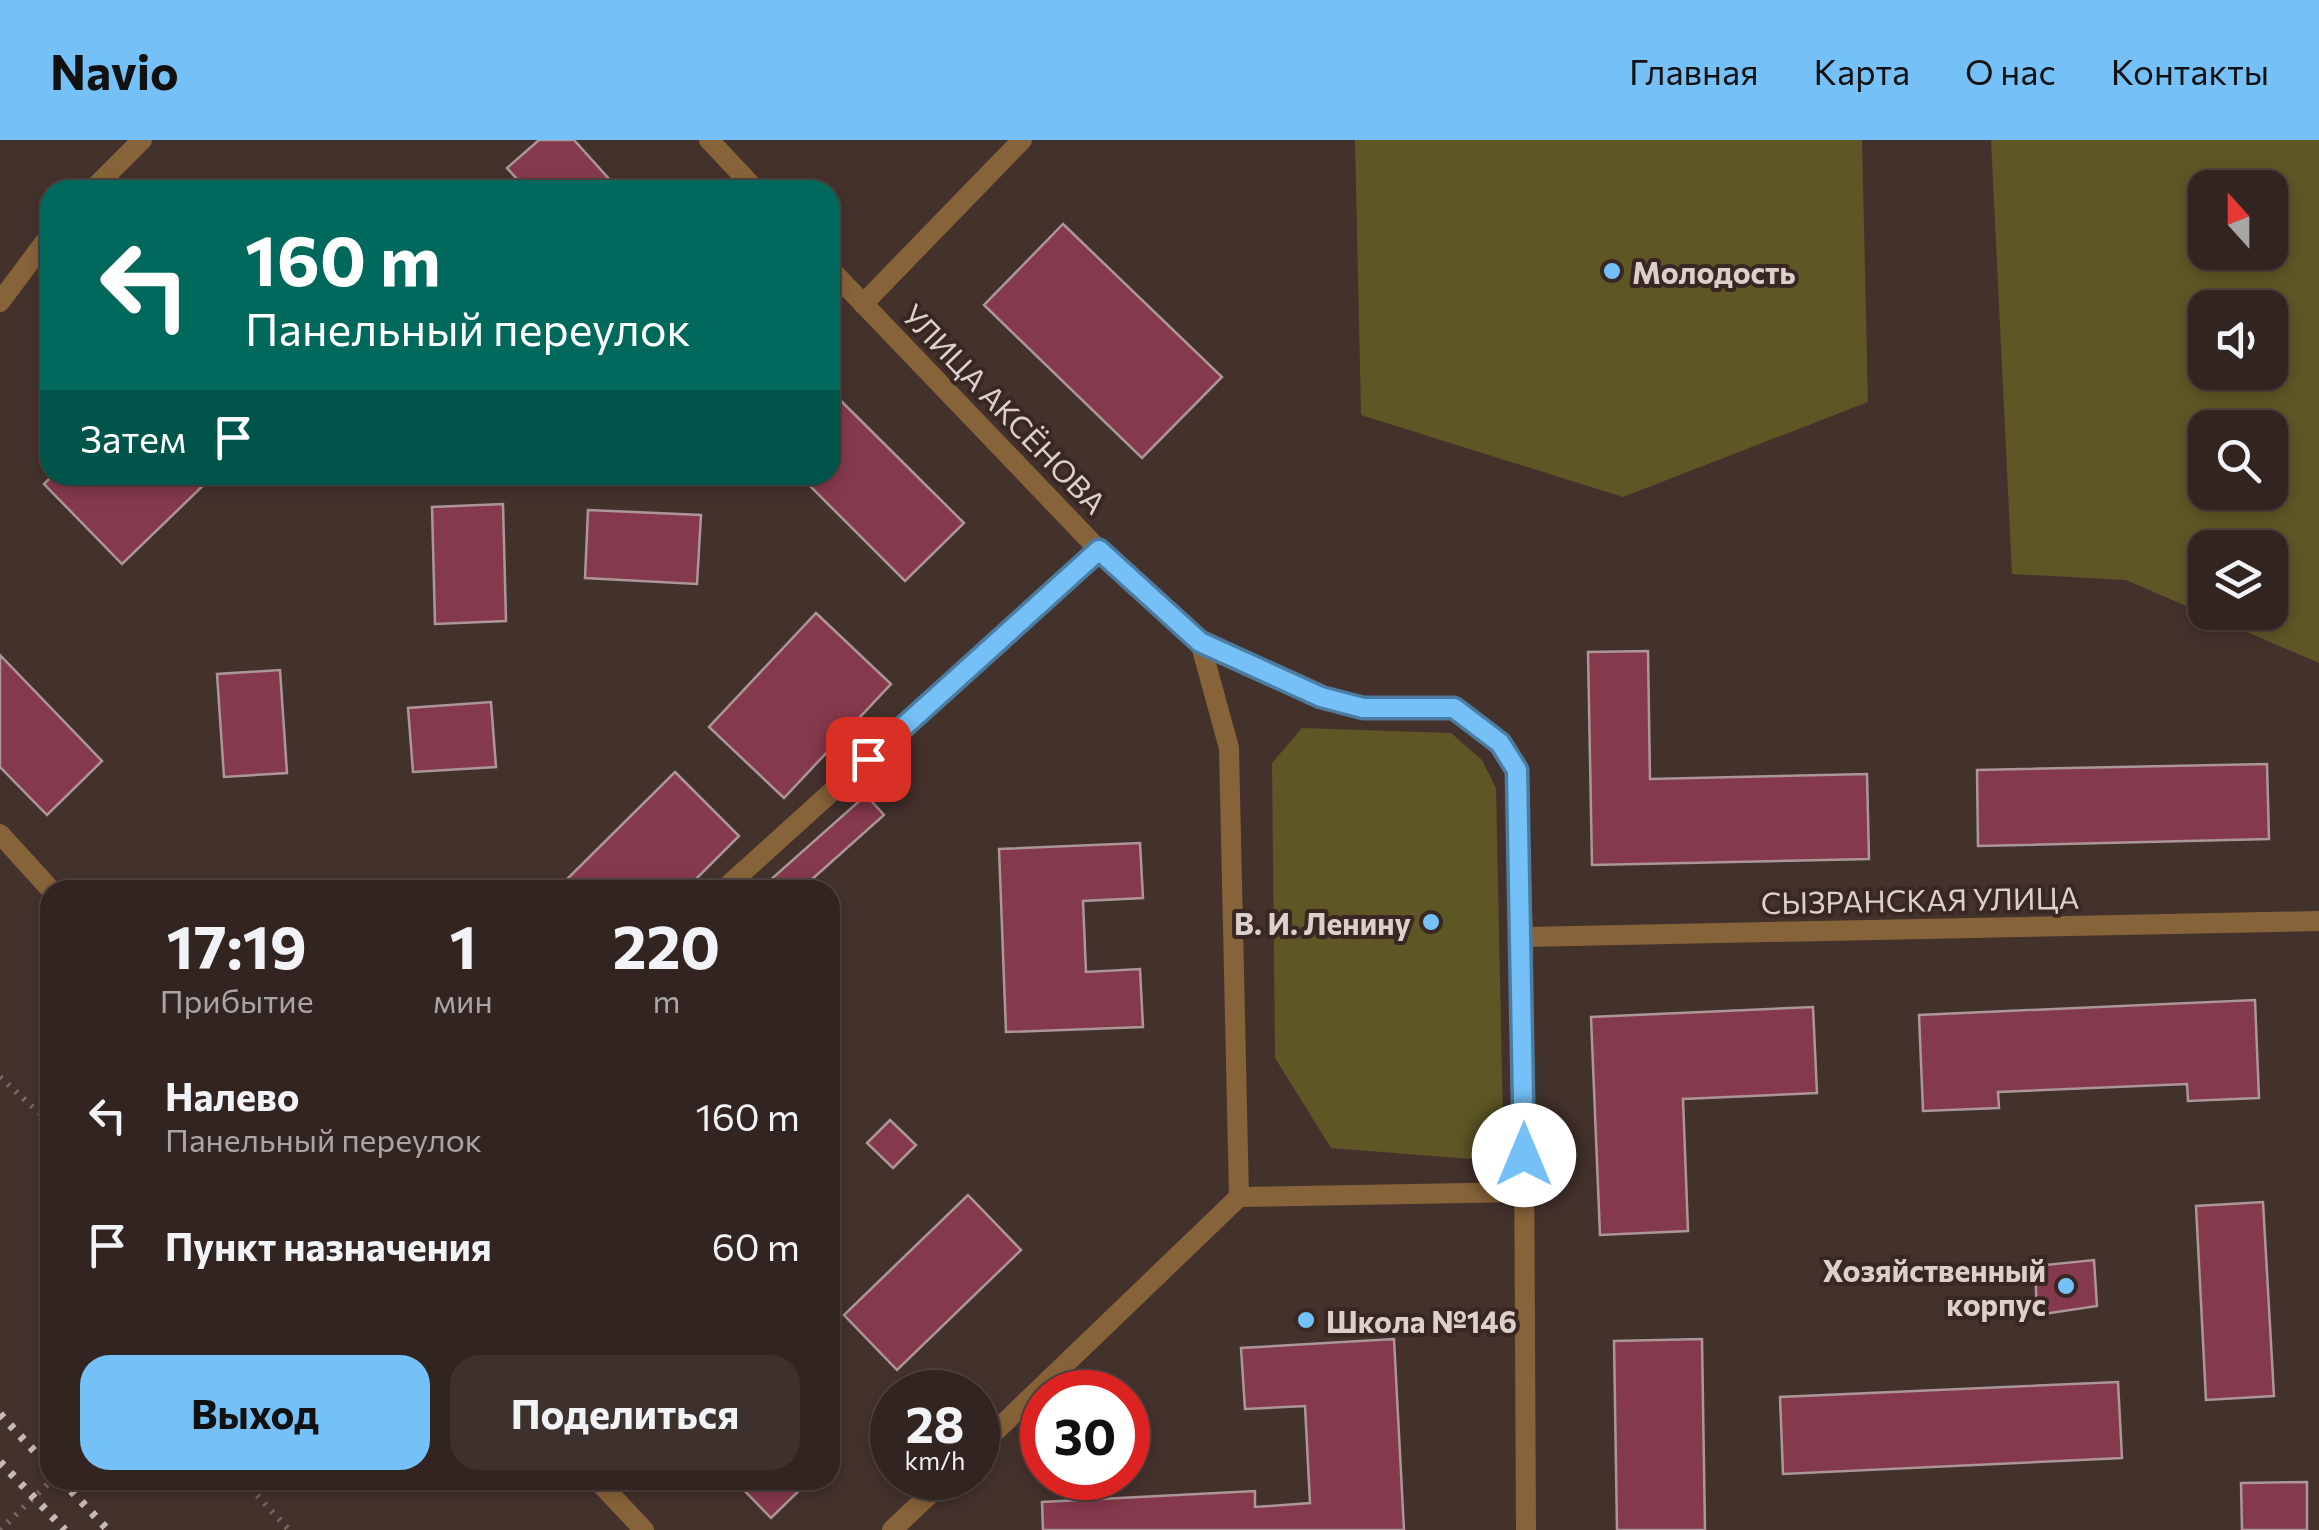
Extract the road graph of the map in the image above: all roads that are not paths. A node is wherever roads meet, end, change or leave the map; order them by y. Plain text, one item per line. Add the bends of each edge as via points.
1 (142, 140) edge
2 (709, 140) edge
3 (1022, 140) edge
4 (102, 180) edge
5 (747, 180) edge
6 (40, 248) edge
7 (840, 280) edge
8 (0, 302) edge
9 (863, 304) junction
10 (1099, 550) junction
11 (1200, 642) junction
12 (0, 834) edge
13 (42, 880) edge
14 (734, 880) edge
15 (2319, 921) edge
16 (1523, 937) junction
17 (1524, 1192) junction
18 (1239, 1197) junction
19 (1000, 1427) edge
20 (606, 1490) edge
21 (924, 1500) edge
22 (644, 1530) edge
23 (892, 1530) edge
24 (1526, 1530) edge

1 - 4 street
2 - 5 street
3 - 9 street
6 - 8 street
7 - 9 street, УЛИЦА АКСЁНОВА
9 - 10 street, УЛИЦА АКСЁНОВА
10 - 11 street, УЛИЦА АКСЁНОВА
10 - 14 street
11 - 16 street, УЛИЦА АКСЁНОВА via 1321,697 1363,708 1454,708 1500,743 1517,770
11 - 18 street via 1229,748
12 - 13 street
15 - 16 street, СЫЗРАНСКАЯ УЛИЦА
16 - 17 street, УЛИЦА АКСЁНОВА
17 - 18 street
17 - 24 street, УЛИЦА АКСЁНОВА
18 - 19 street
20 - 22 street
21 - 23 street

